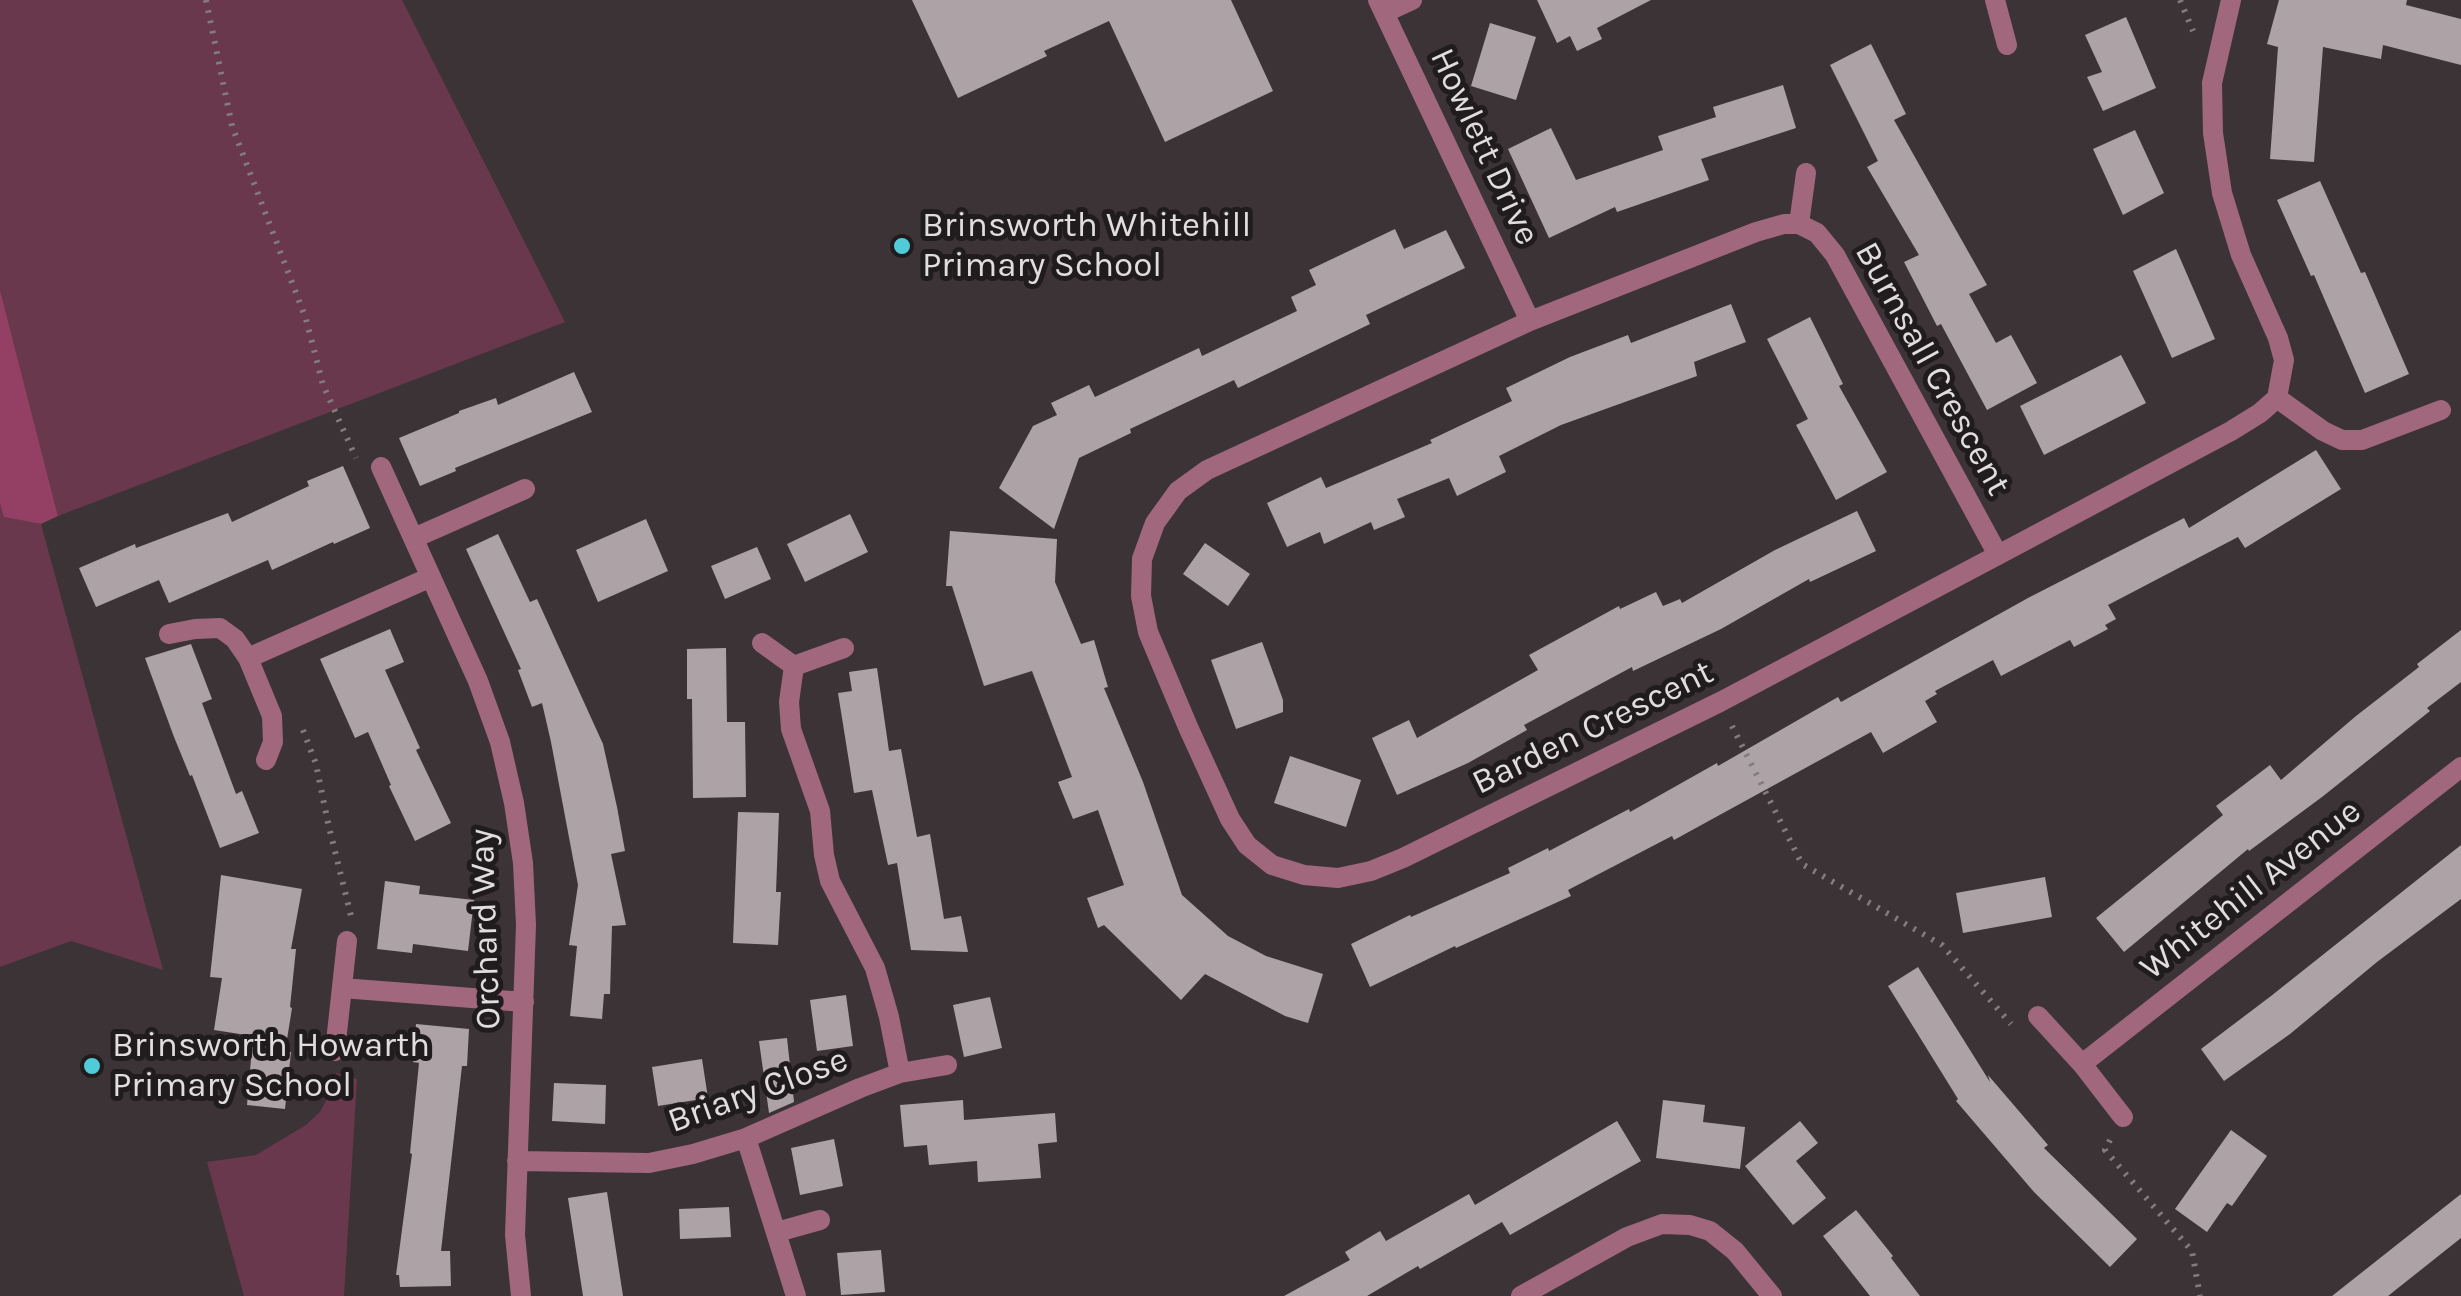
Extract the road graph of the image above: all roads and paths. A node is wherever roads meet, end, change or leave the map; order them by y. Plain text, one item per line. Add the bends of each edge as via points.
1 (206, 0) edge
2 (1412, 0) edge
3 (1995, 0) edge
4 (2231, 0) edge
5 (1381, 7) edge
6 (2007, 45) dead end
7 (1806, 173) dead end
8 (1799, 224) junction
9 (1530, 322) junction
10 (2277, 398) junction
11 (2441, 410) dead end
12 (381, 467) joint
13 (525, 489) dead end
14 (414, 538) junction
15 (1998, 555) junction
16 (430, 576) junction
17 (169, 634) dead end
18 (762, 642) dead end
19 (844, 648) dead end
20 (248, 658) junction
21 (794, 666) junction
22 (1720, 702) junction
23 (272, 716) junction
24 (266, 760) dead end
25 (2461, 766) edge
26 (347, 942) joint
27 (342, 988) junction
28 (524, 1002) junction
29 (2038, 1016) joint
30 (335, 1051) dead end
31 (2082, 1064) junction
32 (947, 1066) dead end
33 (900, 1073) junction
34 (2123, 1117) joint
35 (746, 1138) junction
36 (517, 1161) junction
37 (820, 1220) dead end
38 (776, 1232) junction
39 (521, 1296) edge
40 (796, 1296) edge
41 (1521, 1296) edge
42 (1772, 1296) edge
43 (2200, 1296) edge

1 - 12 path via 232,126 306,319 323,385 363,472
2 - 5 street
3 - 6 street
4 - 10 street via 2212,83 2213,133 2241,255 2284,360
5 - 9 street, Howlett Drive
7 - 8 street
8 - 9 street via 1756,232
8 - 15 street, Burnsall Crescent via 1834,255
9 - 22 street, Barden Crescent via 1206,470 1178,490 1155,523 1142,559 1148,632 1230,819 1272,865 1338,878 1371,871
10 - 11 street via 2342,440 2362,440
10 - 15 street, Barden Crescent via 2231,431
12 - 14 street, Orchard Way
13 - 14 street
14 - 16 street, Orchard Way
15 - 22 street, Barden Crescent
16 - 20 street
16 - 28 street, Orchard Way via 478,680 514,803 523,863
17 - 20 street via 220,628
18 - 21 street
19 - 21 street
20 - 23 street
21 - 33 street, Briary Close via 791,728 820,811 830,881 875,968
22 - 29 path via 1802,864 1942,945 2010,1024
23 - 24 street
23 - 26 path via 302,726 316,764 351,916
25 - 31 street, Whitehill Avenue
26 - 27 street
27 - 28 street
27 - 30 street
28 - 36 street, Orchard Way
29 - 31 street
31 - 34 street
32 - 33 street, Briary Close
33 - 35 street, Briary Close
34 - 43 path via 2105,1150 2192,1251
35 - 36 street, Briary Close via 649,1163
35 - 38 street
36 - 39 street, Orchard Way
37 - 38 street
38 - 40 street
41 - 42 street via 1662,1224 1710,1231

